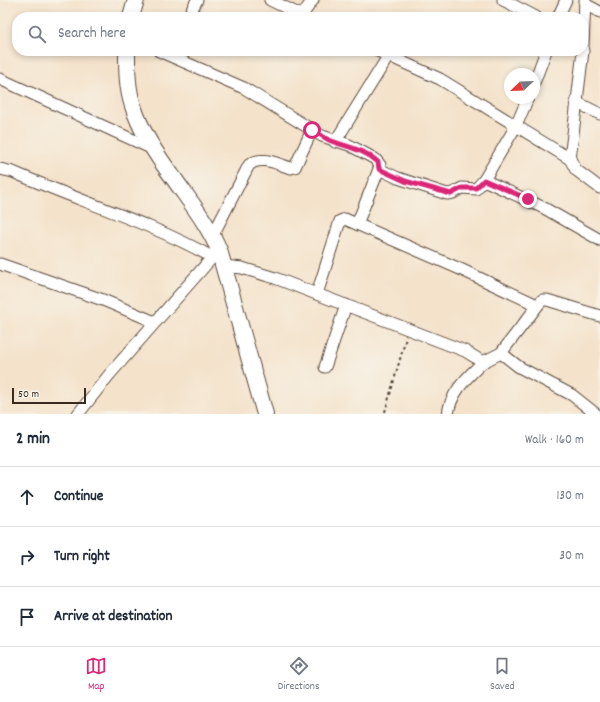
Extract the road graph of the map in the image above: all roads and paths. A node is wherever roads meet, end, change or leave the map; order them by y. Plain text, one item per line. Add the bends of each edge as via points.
1 (136, 0) edge
2 (197, 0) edge
3 (270, 0) edge
4 (313, 0) edge
5 (503, 0) edge
6 (566, 0) edge
7 (585, 2) edge
8 (132, 12) edge
9 (191, 12) edge
10 (295, 12) edge
11 (306, 12) edge
12 (526, 12) edge
13 (560, 12) edge
14 (584, 12) edge
15 (600, 12) edge
16 (127, 56) edge
17 (174, 56) edge
18 (381, 56) edge
19 (390, 56) edge
20 (544, 56) edge
21 (582, 56) edge
22 (540, 68) edge
23 (0, 78) edge
24 (576, 102) junction
25 (525, 104) edge
26 (600, 114) edge
27 (516, 126) junction
28 (312, 130) junction
29 (336, 142) junction
30 (154, 149) junction
31 (570, 159) junction
32 (0, 169) edge
33 (379, 169) junction
34 (484, 180) junction
35 (600, 188) edge
36 (357, 224) junction
37 (213, 235) junction
38 (600, 240) edge
39 (218, 258) junction
40 (0, 264) edge
41 (317, 294) junction
42 (346, 305) junction
43 (537, 305) junction
44 (600, 316) edge
45 (155, 322) junction
46 (409, 329) junction
47 (501, 353) junction
48 (484, 362) junction
49 (325, 367) dead end
50 (385, 412) dead end
51 (78, 414) edge
52 (265, 414) edge
53 (448, 414) edge
54 (596, 414) edge

1 - 8 street
2 - 9 street
3 - 10 street
4 - 11 street
5 - 12 street
6 - 13 street
7 - 14 street
7 - 15 street
16 - 30 street via 132,106
17 - 28 street via 244,88
18 - 29 street
19 - 27 street via 440,79
20 - 22 street
21 - 24 street
23 - 30 street
24 - 26 street
24 - 31 street
25 - 27 street
27 - 31 street
27 - 34 street
28 - 29 street
28 - 37 street via 295,167 262,160 256,160 249,165
29 - 33 street via 349,145 375,159 380,165
30 - 37 street
31 - 35 street via 576,170
32 - 39 street via 13,172
33 - 34 street via 447,194 462,188 476,188
33 - 36 street
34 - 38 street via 539,205
36 - 41 street via 345,219 340,221
36 - 43 street
37 - 39 street
39 - 41 street
39 - 45 street
39 - 52 street
40 - 45 street via 103,300
41 - 42 street
42 - 46 street
42 - 49 street
43 - 44 street via 542,300 547,300
43 - 47 street
45 - 51 street
46 - 48 street via 465,351
46 - 50 path
47 - 48 street
47 - 54 street via 519,367 572,396
48 - 53 street via 454,394

